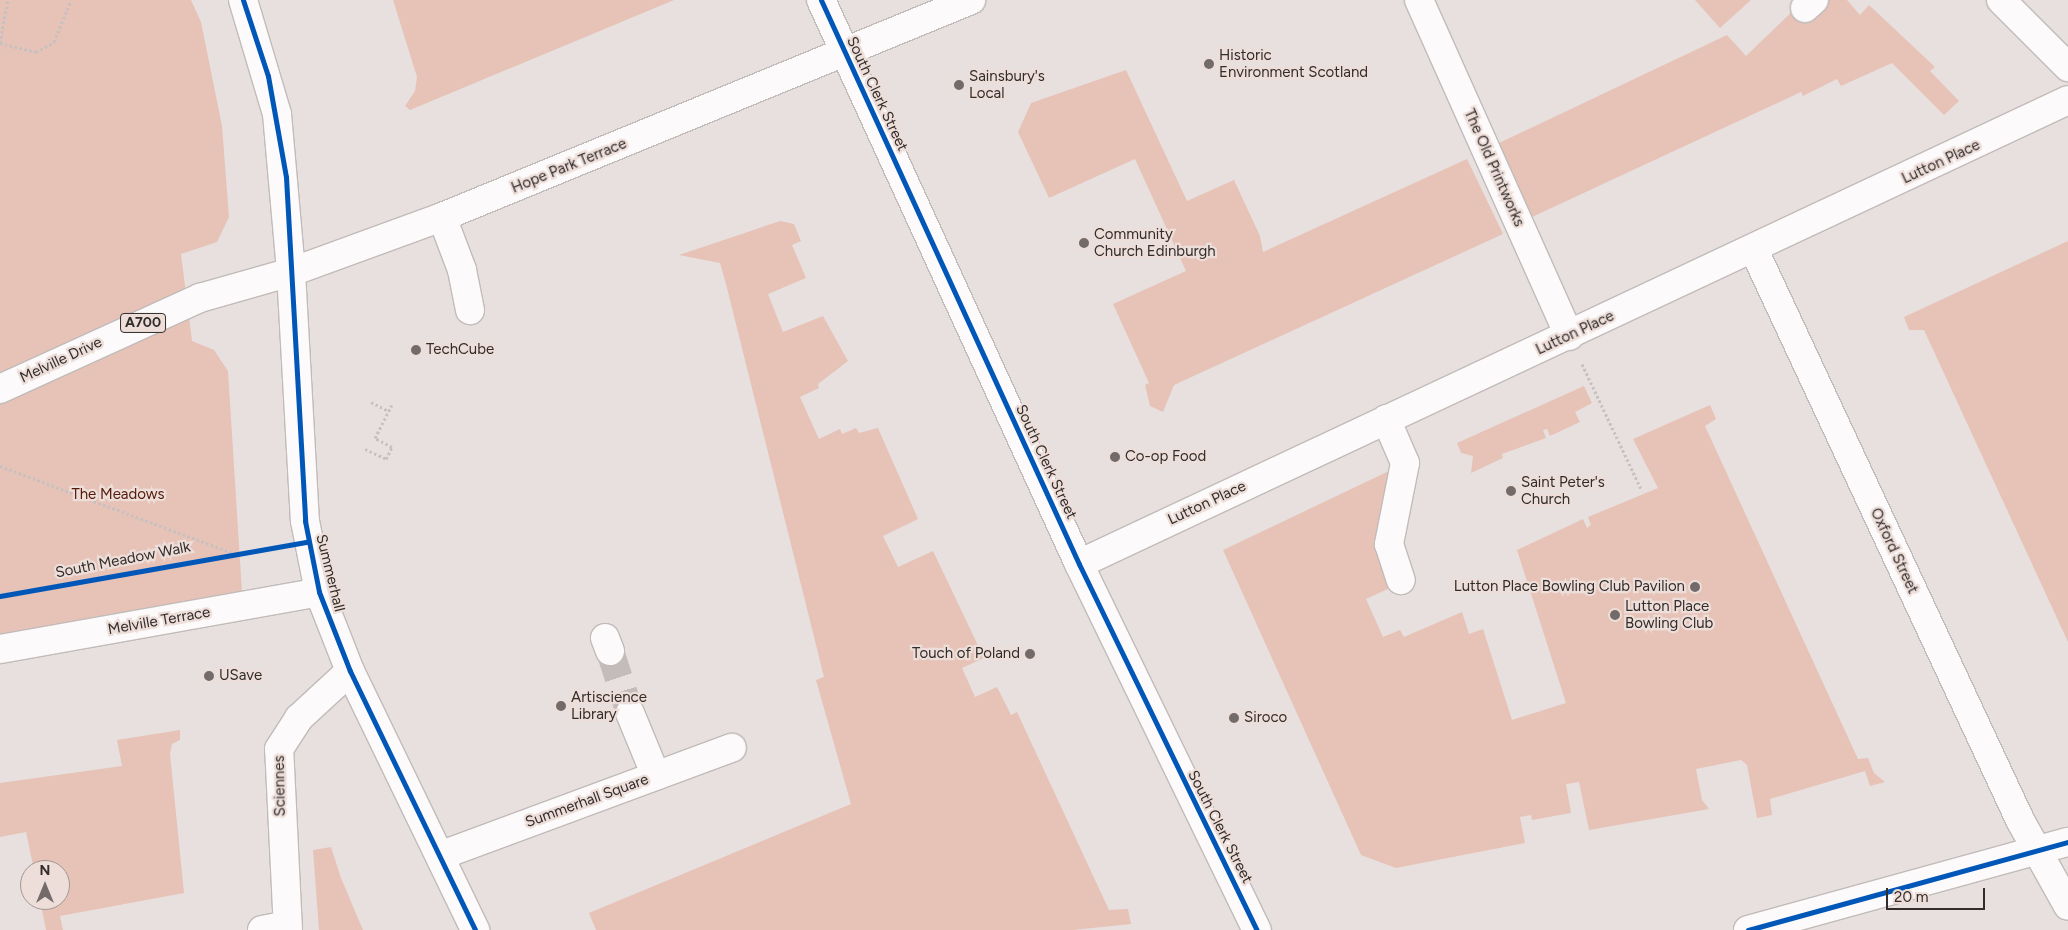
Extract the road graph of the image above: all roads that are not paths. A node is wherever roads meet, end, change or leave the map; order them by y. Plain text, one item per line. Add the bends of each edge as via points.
1 (243, 0) edge
2 (821, 0) edge
3 (971, 0) edge
4 (1419, 0) edge
5 (2001, 0) edge
6 (846, 54) junction
7 (2068, 67) edge
8 (2068, 100) edge
9 (442, 217) junction
10 (1754, 250) junction
11 (291, 272) junction
12 (470, 310) dead end
13 (1569, 336) junction
14 (0, 389) edge
15 (1386, 419) junction
16 (1079, 564) junction
17 (1401, 580) dead end
18 (319, 592) junction
19 (0, 649) edge
20 (350, 671) junction
21 (630, 713) tunnel mouth
22 (732, 748) dead end
23 (656, 776) junction
24 (2068, 842) edge
25 (2036, 851) junction
26 (442, 855) junction
27 (2068, 906) edge
28 (279, 928) edge
29 (475, 930) edge
30 (1257, 930) edge
31 (1748, 930) edge

1 - 11 street, Summerhall via 277,114
2 - 6 street, South Clerk Street
3 - 6 street, Hope Park Terrace
4 - 13 street, The Old Printworks
5 - 7 street
6 - 9 street, Hope Park Terrace
6 - 16 street, South Clerk Street
8 - 10 street, Lutton Place
9 - 11 street, Hope Park Terrace
9 - 12 street via 462,270
10 - 13 street, Lutton Place
10 - 25 street, Oxford Street
11 - 14 street, Melville Drive / A700 via 200,298
11 - 18 street, Summerhall via 305,520
13 - 15 street, Lutton Place
15 - 16 street, Lutton Place
15 - 17 street via 1405,463 1389,544
16 - 30 street, South Clerk Street
18 - 19 street, Melville Terrace
18 - 20 street, Summerhall
20 - 26 street, Summerhall
20 - 28 street, Sciennes via 299,718 279,749
21 - 23 street
22 - 23 street, Summerhall Square
23 - 26 street, Summerhall Square
24 - 25 street
25 - 27 street, Oxford Street
25 - 31 street
26 - 29 street, Summerhall

